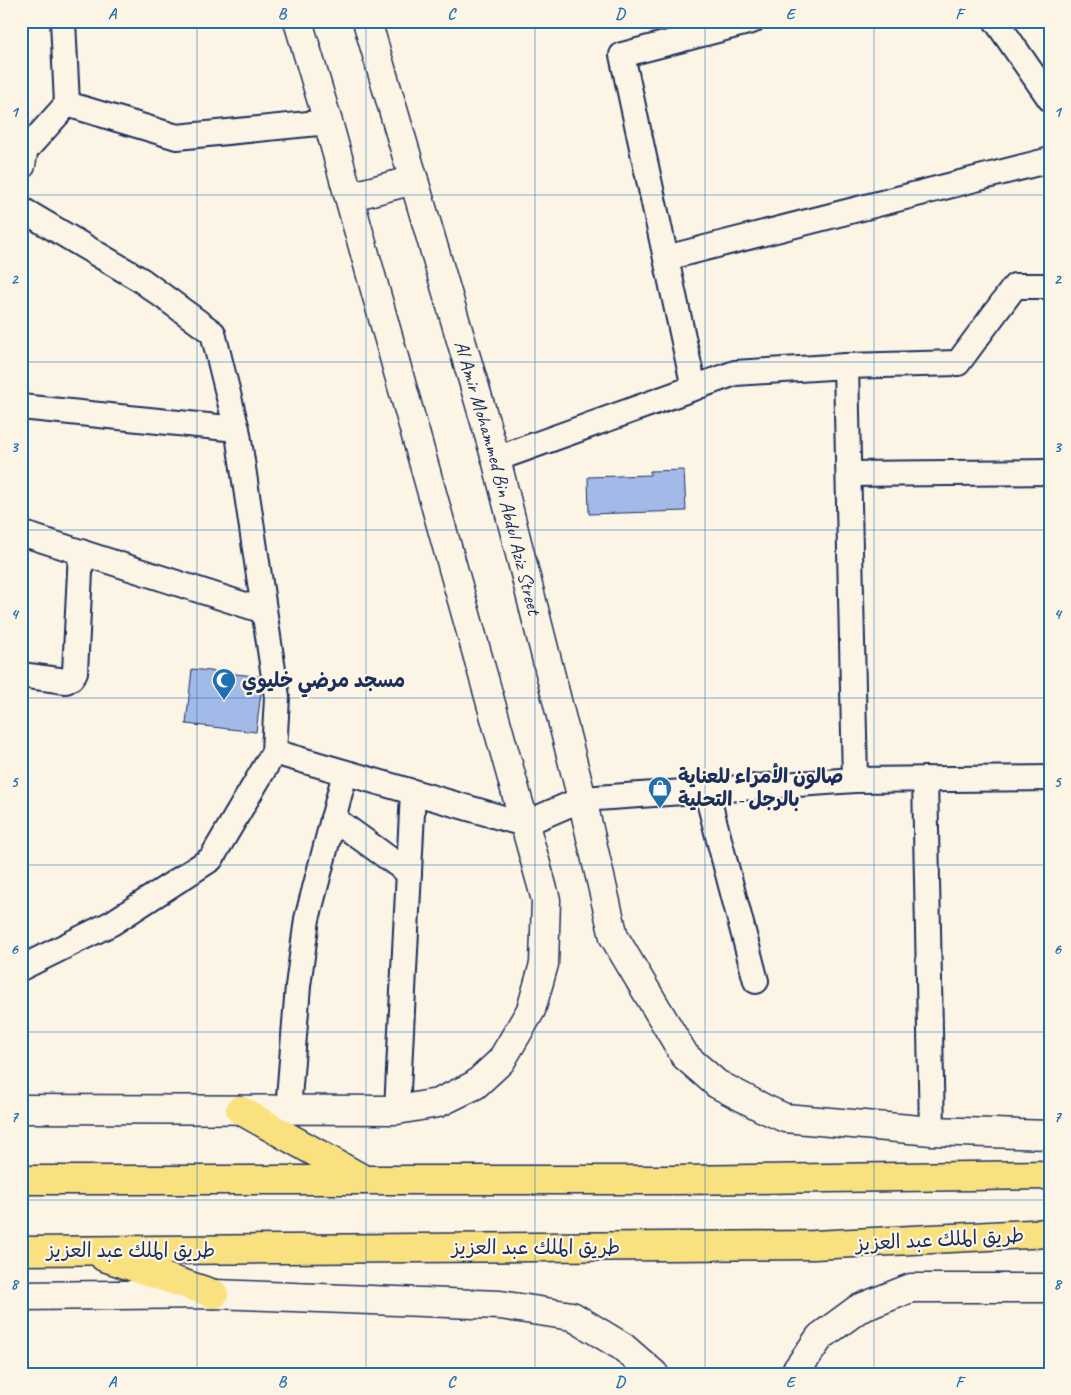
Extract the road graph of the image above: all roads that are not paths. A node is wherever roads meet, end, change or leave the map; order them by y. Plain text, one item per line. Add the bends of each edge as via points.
1 (63, 21) edge
2 (298, 21) edge
3 (367, 21) edge
4 (752, 21) edge
5 (996, 21) edge
6 (1050, 99) edge
7 (66, 104) junction
8 (328, 122) junction
9 (22, 154) edge
10 (1050, 160) edge
11 (414, 180) junction
12 (349, 197) junction
13 (21, 208) edge
14 (666, 258) junction
15 (1050, 286) edge
16 (846, 366) junction
17 (694, 388) junction
18 (21, 408) edge
19 (237, 429) junction
20 (496, 459) junction
21 (1050, 472) edge
22 (849, 474) junction
23 (21, 533) edge
24 (81, 552) junction
25 (264, 611) junction
26 (21, 675) edge
27 (274, 752) junction
28 (345, 773) junction
29 (1050, 778) edge
30 (925, 779) junction
31 (855, 780) junction
32 (706, 790) junction
33 (413, 792) junction
34 (582, 799) junction
35 (333, 818) junction
36 (524, 824) junction
37 (409, 873) junction
38 (21, 968) edge
39 (756, 982) dead end
40 (21, 1109) edge
41 (240, 1110) junction
42 (288, 1110) junction
43 (397, 1110) junction
44 (932, 1130) junction
45 (1050, 1135) edge
46 (1050, 1166) edge
47 (1037, 1175) edge
48 (21, 1180) edge
49 (364, 1180) junction
50 (1050, 1234) edge
51 (21, 1251) edge
52 (84, 1251) junction
53 (1050, 1288) edge
54 (214, 1294) junction
55 (24, 1298) edge
56 (654, 1374) edge
57 (794, 1374) edge

1 - 7 street
2 - 8 street
3 - 11 street, Al Amir Mohammed Bin Abdul Aziz Street
4 - 14 street via 622,56
5 - 6 street
7 - 8 street via 176,137
7 - 9 street
8 - 12 street
10 - 14 street
11 - 12 street
11 - 20 street, Al Amir Mohammed Bin Abdul Aziz Street
12 - 36 street
13 - 19 street via 141,280 213,333
14 - 17 street
15 - 16 street via 1015,286 958,363
16 - 17 street via 735,373
16 - 22 street
17 - 20 street
18 - 19 street
19 - 25 street
20 - 34 street, Al Amir Mohammed Bin Abdul Aziz Street
21 - 22 street
22 - 31 street
23 - 24 street
24 - 25 street
24 - 26 street via 75,672 66,681
25 - 27 street via 277,697
27 - 28 street
27 - 38 street via 211,859 112,923
28 - 33 street
28 - 35 street
29 - 30 street
30 - 31 street
30 - 44 street
31 - 32 street
32 - 34 street
32 - 39 street
33 - 36 street
33 - 37 street
34 - 36 street
34 - 44 street, Al Amir Mohammed Bin Abdul Aziz Street via 614,937 684,1056 717,1084 786,1118
35 - 37 street
35 - 42 street via 307,919
36 - 43 street via 546,900 544,964 531,1010 501,1061 475,1085 438,1103
37 - 43 street
40 - 41 street
41 - 42 street
41 - 49 main road
42 - 43 street
44 - 45 street, Al Amir Mohammed Bin Abdul Aziz Street
46 - 47 main road
47 - 49 main road
48 - 49 main road
50 - 52 main road, طريق الملك عبد العزيز via 814,1245
51 - 52 main road, طريق الملك عبد العزيز
52 - 54 main road
53 - 57 street via 911,1288 851,1314 820,1337
54 - 55 street
54 - 56 street via 500,1305 572,1316 623,1347

